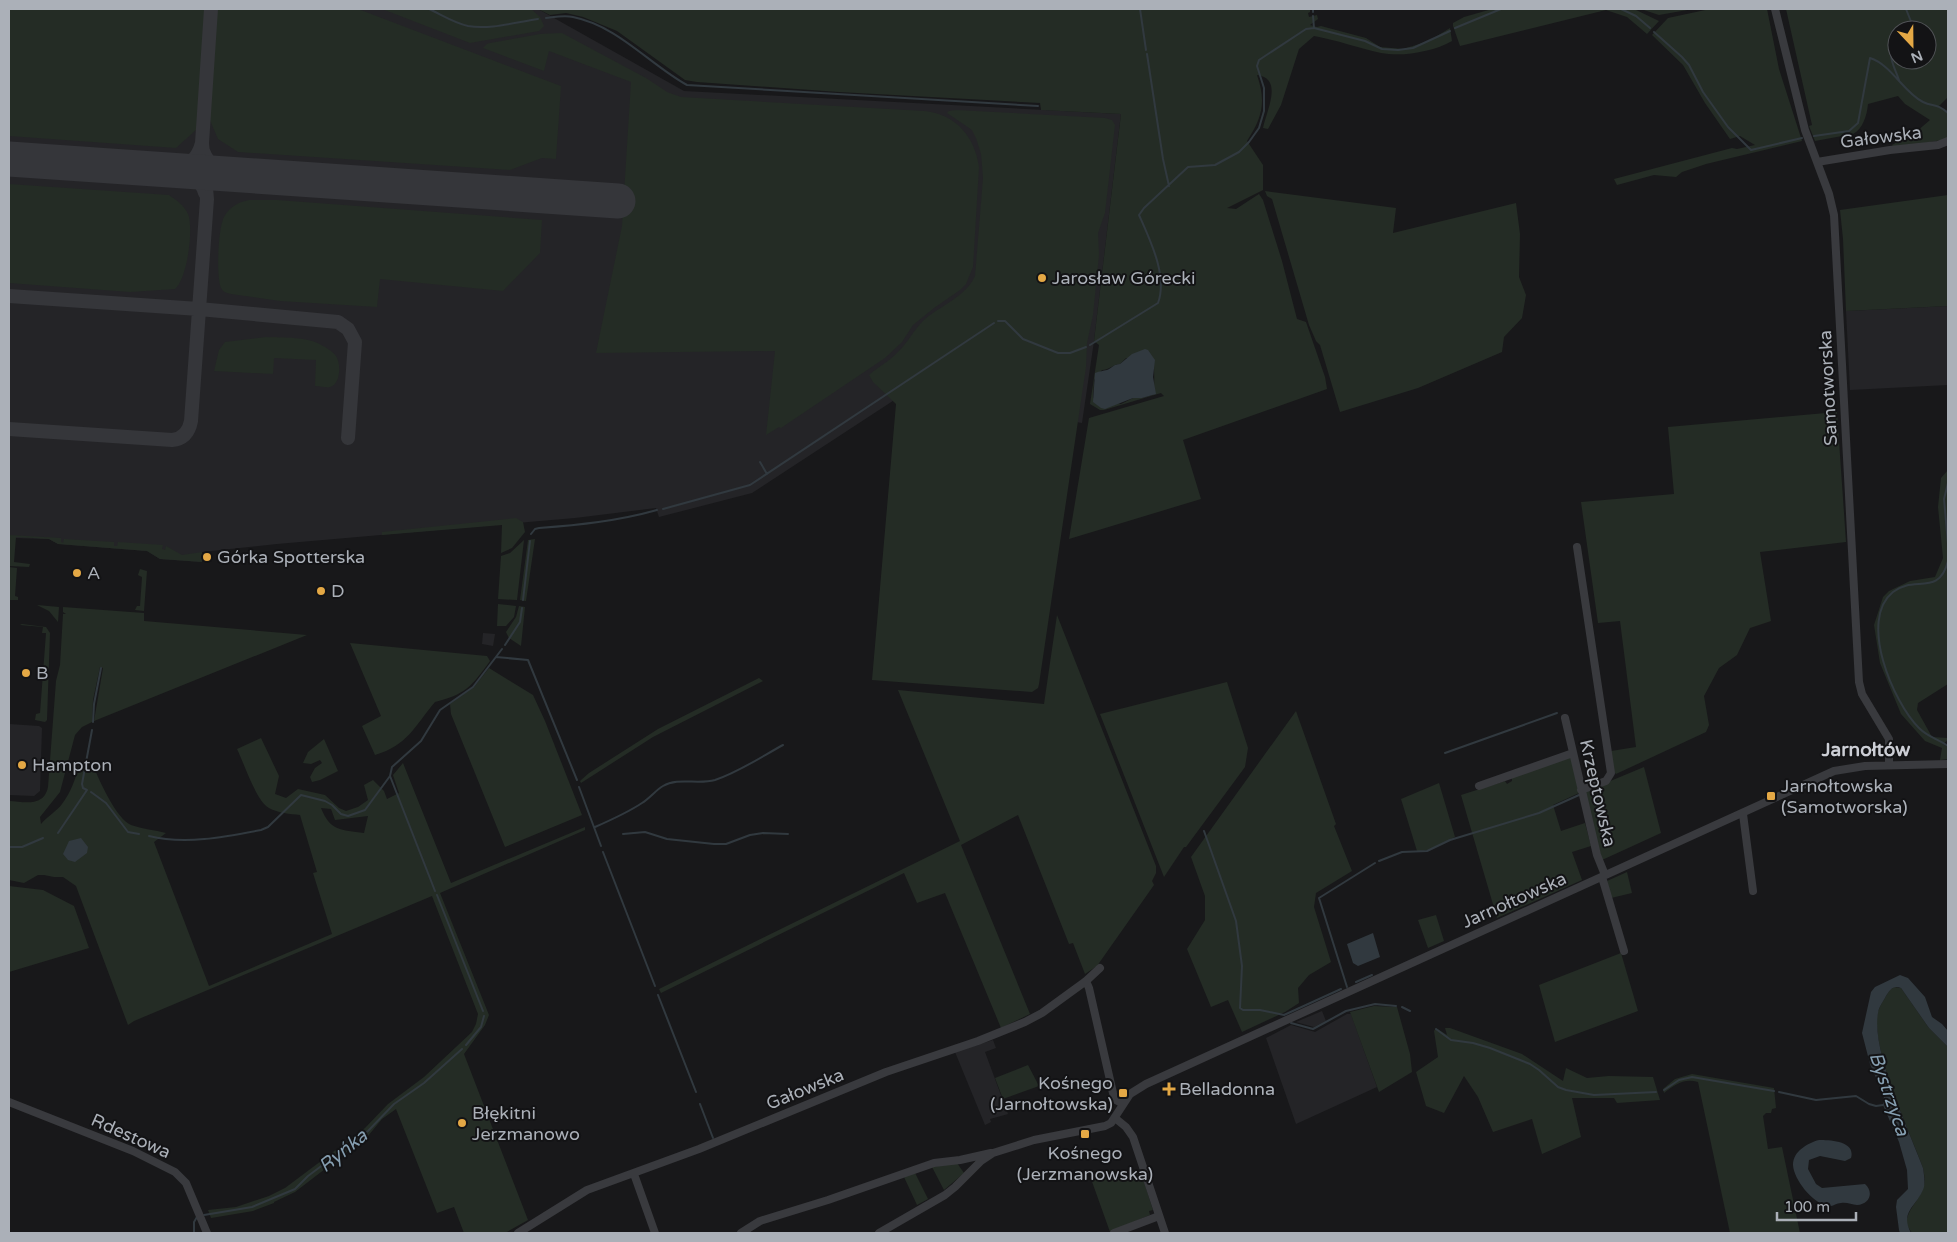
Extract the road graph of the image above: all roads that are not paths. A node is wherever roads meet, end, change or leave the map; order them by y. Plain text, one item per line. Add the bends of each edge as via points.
1 (1775, 9) edge
2 (1948, 141) edge
3 (1817, 162) junction
4 (1576, 547) dead end
5 (1565, 718) dead end
6 (1573, 753) junction
7 (1948, 764) edge
8 (1889, 765) junction
9 (1479, 786) dead end
10 (1581, 790) junction
11 (1743, 814) junction
12 (1603, 876) junction
13 (1753, 891) dead end
14 (1624, 951) dead end
15 (1100, 968) dead end
16 (1086, 981) junction
17 (9, 1102) edge
18 (1123, 1104) junction
19 (1116, 1118) junction
20 (993, 1153) junction
21 (962, 1160) junction
22 (971, 1171) junction
23 (634, 1174) junction
24 (1159, 1216) junction
25 (207, 1233) edge
26 (518, 1233) edge
27 (655, 1233) edge
28 (741, 1233) edge
29 (878, 1233) edge
30 (1114, 1233) edge
31 (1165, 1233) edge

1 - 3 street, Samotworska via 1800,110
2 - 3 street, Gałowska
3 - 8 street, Samotworska via 1832,205 1835,228 1859,682 1862,694 1889,739
4 - 10 street via 1611,773 1606,781
5 - 6 street, Krzeptowska
6 - 9 street
6 - 10 street, Krzeptowska
7 - 8 street, Jarnołtowska
8 - 11 street, Jarnołtowska via 1834,771
10 - 12 street, Krzeptowska
11 - 12 street, Jarnołtowska
11 - 13 street
12 - 14 street, Krzeptowska
12 - 18 street, Jarnołtowska via 1146,1084 1134,1091
15 - 16 street, Gałowska
16 - 18 street via 1113,1093
16 - 23 street, Gałowska via 1038,1015 1008,1030 886,1072
17 - 25 street, Rdestowa via 133,1150 175,1172 186,1184
18 - 19 street, Jarnołtowska
19 - 20 street via 1105,1126 1034,1140
19 - 24 street via 1133,1137
20 - 21 street
20 - 22 street
21 - 22 street
21 - 28 street via 920,1167 760,1221
22 - 29 street via 945,1195
23 - 26 street, Gałowska via 587,1190
23 - 27 street
24 - 30 street
24 - 31 street

